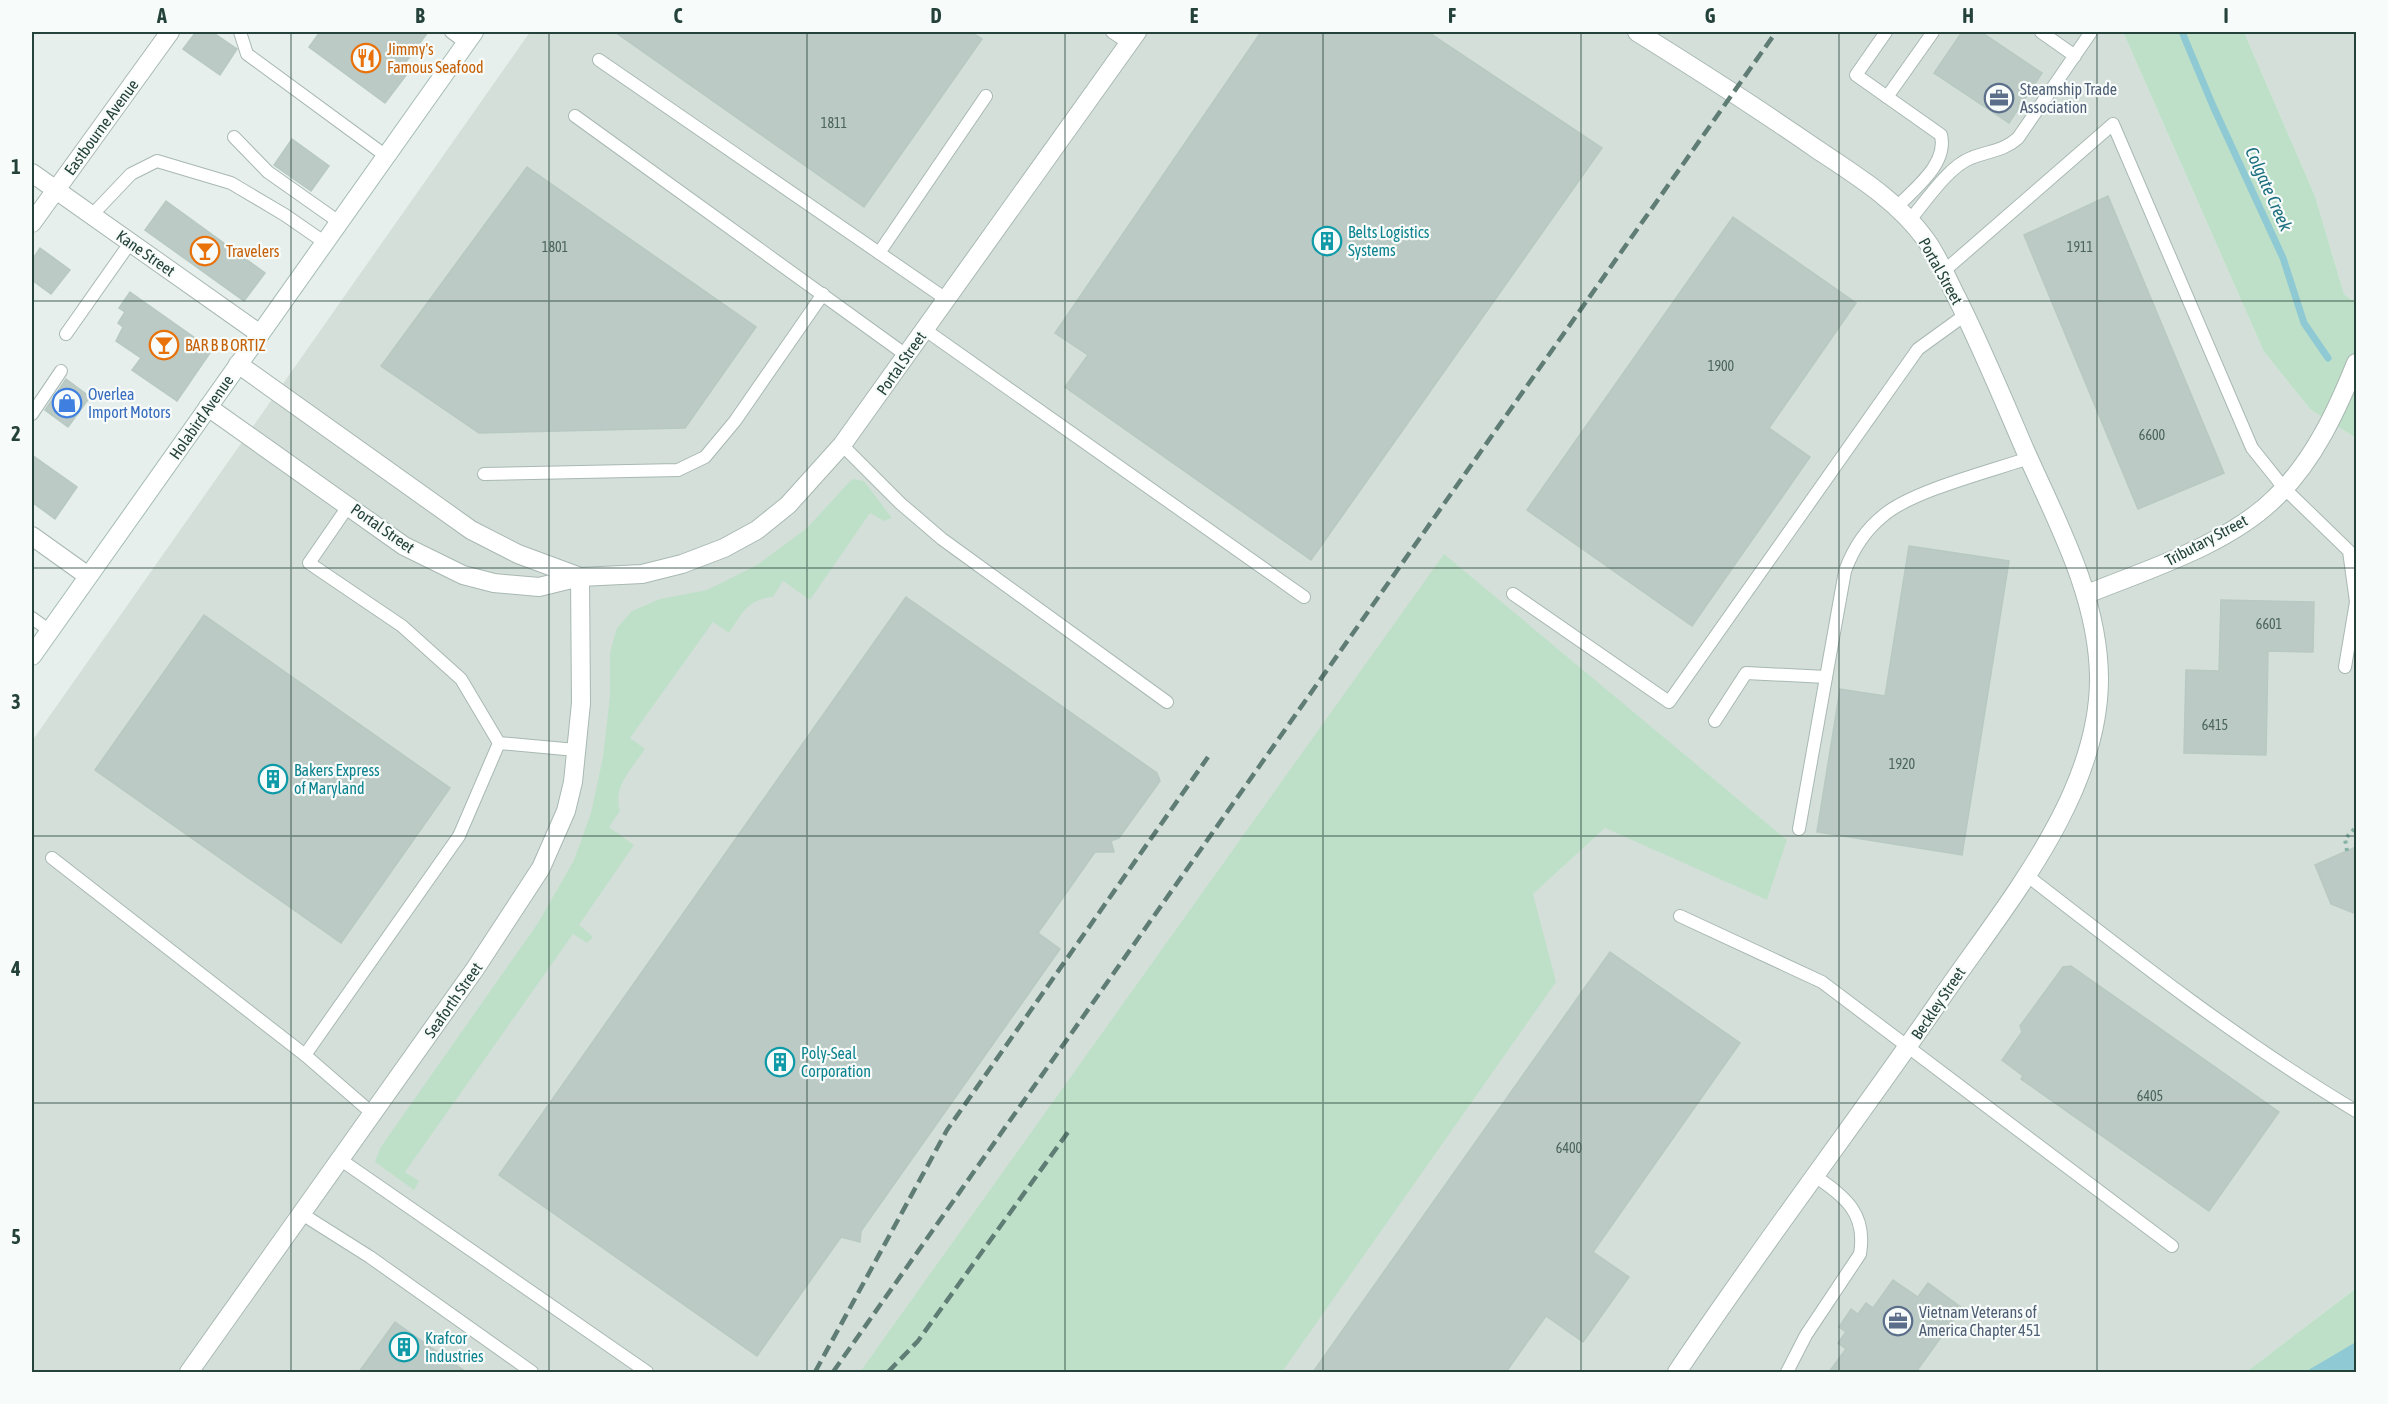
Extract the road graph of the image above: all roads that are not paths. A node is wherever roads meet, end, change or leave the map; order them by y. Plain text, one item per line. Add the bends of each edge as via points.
1 (170, 32) edge
2 (240, 32) edge
3 (1112, 32) edge
4 (1637, 32) edge
5 (1886, 32) edge
6 (1933, 32) edge
7 (2041, 32) edge
8 (2091, 32) edge
9 (464, 35) edge
10 (1132, 37) edge
11 (2075, 56) junction
12 (599, 60) dead end
13 (986, 96) dead end
14 (1887, 97) junction
15 (575, 116) dead end
16 (234, 137) dead end
17 (386, 156) junction
18 (32, 173) edge
19 (56, 190) junction
20 (1903, 214) junction
21 (92, 215) junction
22 (339, 222) junction
23 (32, 223) edge
24 (324, 242) junction
25 (130, 243) junction
26 (879, 253) junction
27 (1944, 272) junction
28 (823, 294) junction
29 (946, 299) junction
30 (1965, 315) junction
31 (924, 329) junction
32 (66, 333) dead end
33 (260, 334) junction
34 (906, 355) junction
35 (2356, 363) edge
36 (238, 364) junction
37 (61, 371) dead end
38 (208, 407) junction
39 (32, 414) edge
40 (842, 445) junction
41 (2029, 458) junction
42 (484, 474) dead end
43 (2284, 488) junction
44 (349, 505) junction
45 (32, 536) edge
46 (88, 576) junction
47 (580, 578) junction
48 (1513, 594) dead end
49 (2087, 594) junction
50 (1304, 597) dead end
51 (32, 618) edge
52 (50, 631) junction
53 (32, 656) edge
54 (2345, 667) dead end
55 (1826, 677) junction
56 (1167, 702) dead end
57 (1715, 721) dead end
58 (499, 743) junction
59 (576, 750) junction
60 (1799, 830) dead end
61 (52, 858) dead end
62 (2025, 874) junction
63 (1680, 916) dead end
64 (1908, 1047) junction
65 (305, 1055) junction
66 (2356, 1111) edge
67 (373, 1114) junction
68 (341, 1160) junction
69 (1815, 1176) junction
70 (302, 1214) junction
71 (2172, 1246) dead end
72 (189, 1372) edge
73 (532, 1372) edge
74 (647, 1372) edge
75 (1677, 1372) edge
76 (1787, 1372) edge

1 - 19 street, Eastbourne Avenue
2 - 17 lane via 247,54
3 - 10 lane
4 - 20 street, Portal Street via 1753,105 1875,189
5 - 14 lane via 1856,75
6 - 14 lane
7 - 11 lane
8 - 11 lane
9 - 17 street, Holabird Avenue
10 - 29 street, Portal Street
11 - 20 lane via 2018,138 2004,148 1957,167
12 - 26 lane
13 - 26 lane
14 - 20 lane via 1941,135 1943,144 1941,157
15 - 28 lane
16 - 22 lane via 268,172
17 - 22 street, Holabird Avenue
18 - 19 street, Kane Street
19 - 21 street, Kane Street
19 - 23 street, Eastbourne Avenue
20 - 27 street, Portal Street via 1926,239
21 - 24 lane via 131,174 157,161 231,183
21 - 25 street, Kane Street
22 - 24 street, Holabird Avenue
24 - 33 street, Holabird Avenue
25 - 32 lane
25 - 33 street, Kane Street
26 - 29 lane
27 - 30 street, Portal Street
27 - 43 lane via 2113,124 2252,447
28 - 34 lane
28 - 42 lane via 735,421 705,457 690,466 678,470
29 - 31 street, Portal Street
30 - 41 street, Portal Street
30 - 48 lane via 1918,349 1668,702
31 - 34 street, Portal Street
31 - 50 lane
33 - 36 street, Holabird Avenue
34 - 40 street, Portal Street
35 - 43 street, Tributary Street via 2338,407
36 - 38 street, Holabird Avenue
36 - 47 street, Portal Street via 471,530 518,554
37 - 39 lane
38 - 44 street, Portal Street
38 - 46 street, Holabird Avenue
40 - 47 street, Portal Street via 788,505 757,530 724,548 642,574
40 - 56 lane via 942,539
41 - 49 street, Portal Street
41 - 55 lane via 1919,496 1885,513 1869,530 1853,549 1845,571
43 - 49 street, Tributary Street via 2261,510 2218,538
43 - 54 lane via 2349,551 2356,602
44 - 47 street, Portal Street via 404,546 463,575 494,583 539,587
44 - 58 lane via 309,563 402,626 461,679
45 - 46 street
46 - 52 street, Holabird Avenue
47 - 59 street, Seaforth Street via 581,703
49 - 62 street, Beckley Street via 2099,676 2095,726 2084,765 2064,811
51 - 52 lane
52 - 53 street, Holabird Avenue
55 - 57 lane via 1746,673
55 - 60 lane
58 - 59 lane
58 - 65 lane via 459,836
59 - 67 street, Seaforth Street via 566,811 541,868
61 - 65 lane
62 - 64 street, Beckley Street
62 - 66 lane via 2196,1006
63 - 64 lane via 1822,982
64 - 69 street, Beckley Street
64 - 71 lane
65 - 67 lane
67 - 68 street, Seaforth Street
68 - 70 street, Seaforth Street
68 - 74 lane
69 - 75 street, Beckley Street
69 - 76 lane via 1851,1204 1859,1221 1862,1243 1860,1254 1806,1335
70 - 72 street, Seaforth Street
70 - 73 lane via 370,1257

